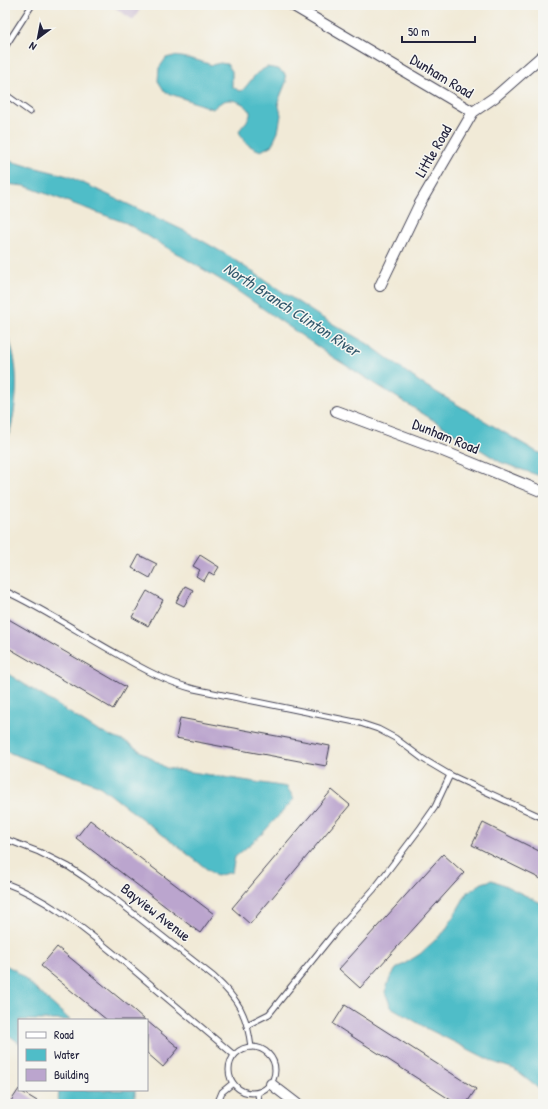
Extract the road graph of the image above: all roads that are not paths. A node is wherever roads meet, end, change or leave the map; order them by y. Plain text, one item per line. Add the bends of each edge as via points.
1 (32, 5) edge
2 (292, 5) edge
3 (5, 47) edge
4 (543, 55) edge
5 (5, 94) edge
6 (30, 112) dead end
7 (473, 112) junction
8 (380, 286) dead end
9 (336, 411) dead end
10 (543, 492) edge
11 (5, 591) edge
12 (450, 776) junction
13 (543, 818) edge
14 (5, 839) edge
15 (5, 883) edge
16 (247, 1025) junction
17 (251, 1047) junction
18 (234, 1054) junction
19 (233, 1084) junction
20 (271, 1084) junction
21 (258, 1093) junction
22 (217, 1104) edge
23 (259, 1104) edge
24 (297, 1104) edge

1 - 3 lane
2 - 7 street, Dunham Road
4 - 7 street, Little Road via 495,97
5 - 6 lane
7 - 8 street, Little Road via 419,205
9 - 10 street, Dunham Road
11 - 12 lane via 172,682 194,689 364,724 395,738
12 - 13 lane
12 - 16 lane via 435,807 374,889 331,937 269,1014
14 - 16 lane, Bayview Avenue via 69,867 116,899 220,984 239,1006
15 - 18 lane via 31,894 82,928
16 - 17 lane, Bayview Avenue
17 - 18 lane
17 - 20 lane via 267,1052 274,1062 276,1074
18 - 19 lane via 229,1069
19 - 21 lane via 241,1091
19 - 22 lane via 222,1092
20 - 21 lane
20 - 24 street
21 - 23 lane

